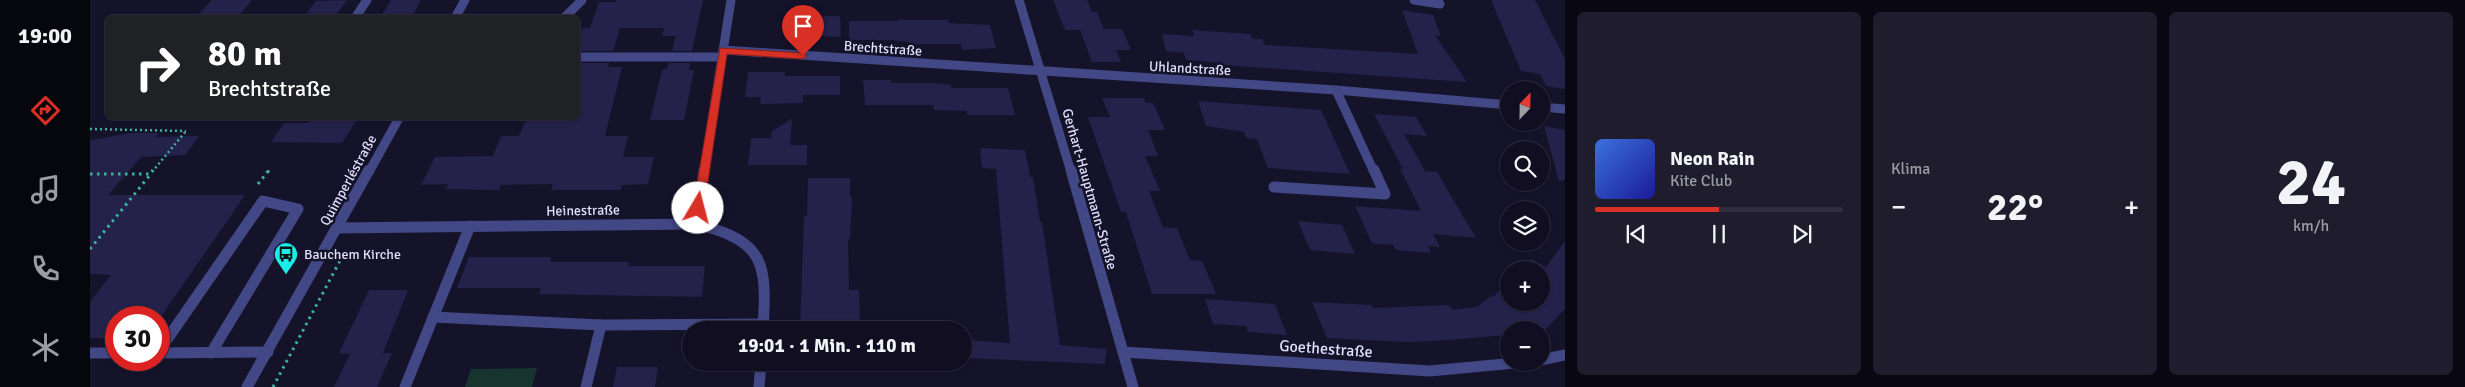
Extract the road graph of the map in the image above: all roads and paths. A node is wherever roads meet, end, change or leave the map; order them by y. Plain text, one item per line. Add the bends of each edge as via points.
1 (367, 0) edge
2 (465, 0) edge
3 (582, 0) edge
4 (731, 0) edge
5 (1019, 0) edge
6 (1414, 0) edge
7 (1440, 4) dead end
8 (357, 15) edge
9 (457, 15) edge
10 (567, 15) edge
11 (722, 54) junction
12 (580, 57) edge
13 (1042, 73) junction
14 (1336, 90) junction
15 (1500, 103) edge
16 (1550, 108) edge
17 (1565, 109) edge
18 (398, 120) edge
19 (90, 128) edge
20 (90, 174) edge
21 (150, 174) junction
22 (1274, 187) dead end
23 (696, 224) junction
24 (470, 226) junction
25 (338, 228) junction
26 (90, 249) edge
27 (433, 317) junction
28 (763, 321) edge
29 (601, 325) junction
30 (682, 326) edge
31 (170, 336) edge
32 (170, 352) edge
33 (268, 352) junction
34 (1123, 352) junction
35 (90, 353) edge
36 (105, 353) edge
37 (211, 353) junction
38 (1565, 355) edge
39 (1550, 358) edge
40 (1500, 365) edge
41 (760, 371) edge
42 (247, 387) edge
43 (405, 387) edge
44 (586, 387) edge
45 (759, 387) edge
46 (1133, 387) edge

1 - 8 street
2 - 9 street
3 - 10 street
4 - 11 street
5 - 13 street, Gerhart-Hauptmann-Straße
6 - 7 street
11 - 12 street
11 - 13 street, Brechtstraße
11 - 23 street
13 - 14 street, Uhlandstraße
13 - 34 street, Gerhart-Hauptmann-Straße
14 - 15 street, Uhlandstraße
14 - 22 street via 1385,194
16 - 17 street
18 - 25 street, Quimperléstraße
19 - 21 path via 186,131
20 - 21 path
21 - 26 path
23 - 24 street, Heinestraße
23 - 28 street, Heinestraße via 733,235 751,249 762,266 766,282
24 - 25 street, Heinestraße
24 - 27 street
25 - 33 street, Quimperléstraße
27 - 29 street, Heinestraße
27 - 43 street
29 - 30 street, Heinestraße
29 - 44 street
31 - 37 street via 263,202 298,209
32 - 37 street
33 - 37 street
33 - 42 street, Quimperléstraße
34 - 40 street, Goethestraße via 1430,372
34 - 46 street, Gerhart-Hauptmann-Straße
35 - 36 street
38 - 39 street
41 - 45 street

